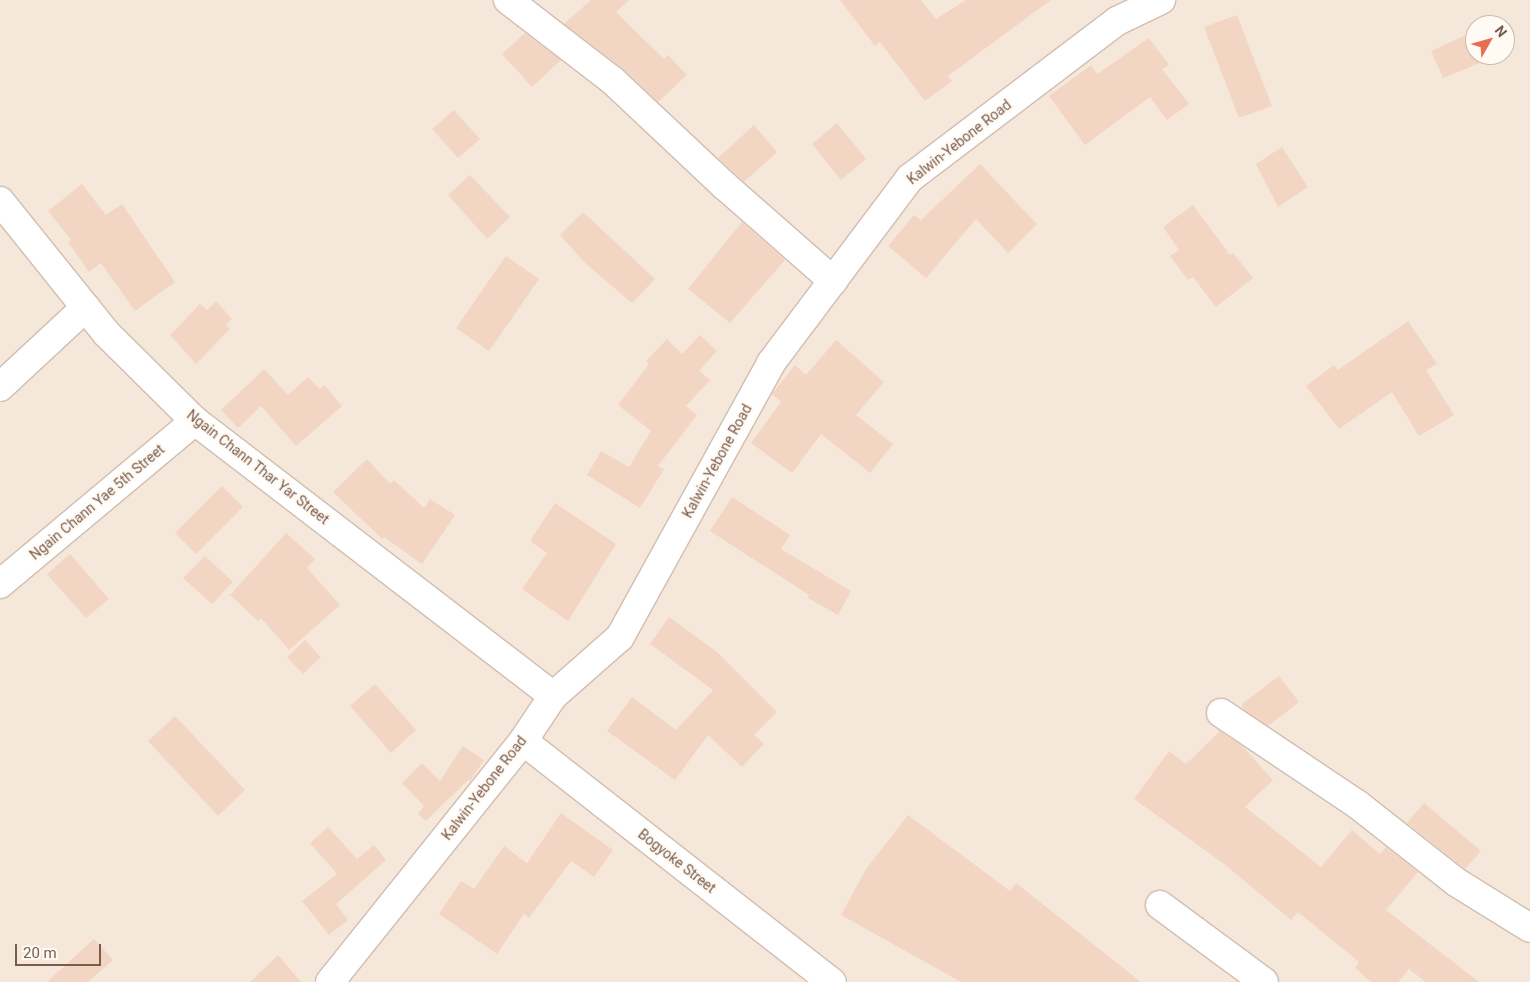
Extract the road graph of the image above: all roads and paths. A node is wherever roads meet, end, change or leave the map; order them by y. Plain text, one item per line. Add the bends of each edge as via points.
1 (508, 0) edge
2 (1156, 1) edge
3 (0, 201) edge
4 (833, 281) junction
5 (86, 307) junction
6 (0, 388) edge
7 (194, 420) junction
8 (0, 584) edge
9 (552, 696) junction
10 (1221, 713) dead end
11 (523, 741) junction
12 (1160, 905) dead end
13 (1530, 928) edge
14 (330, 982) edge
15 (832, 982) edge
16 (1264, 982) edge

1 - 4 street via 612,80
2 - 4 street, Kalwin-Yebone Road via 1117,21 910,178
3 - 5 street, Ngain Chann Thar Yar Street
4 - 9 street, Kalwin-Yebone Road via 771,363 620,637
5 - 6 street
5 - 7 street, Ngain Chann Thar Yar Street via 106,333
7 - 8 street, Ngain Chann Yae 5th Street
7 - 9 street, Ngain Chann Thar Yar Street
9 - 11 street, Kalwin-Yebone Road
10 - 13 street via 1357,804 1456,882
11 - 14 street, Kalwin-Yebone Road
11 - 15 street, Bogyoke Street
12 - 16 street

